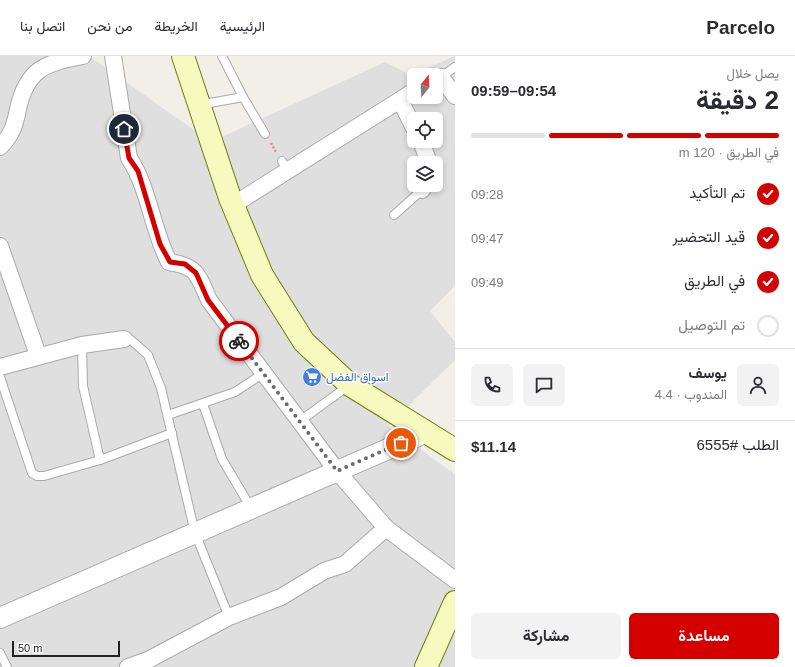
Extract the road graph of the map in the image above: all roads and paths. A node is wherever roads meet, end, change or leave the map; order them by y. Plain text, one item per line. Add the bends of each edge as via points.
1 (83, 56) edge
2 (112, 56) edge
3 (183, 56) edge
4 (222, 56) edge
5 (455, 67) edge
6 (443, 75) edge
7 (443, 83) edge
8 (407, 96) edge
9 (455, 96) edge
10 (243, 97) junction
11 (400, 100) junction
12 (199, 105) junction
13 (407, 114) edge
14 (265, 134) joint
15 (0, 147) edge
16 (285, 166) junction
17 (419, 192) edge
18 (233, 205) junction
19 (394, 215) dead end
20 (0, 246) edge
21 (124, 339) joint
22 (82, 345) junction
23 (38, 356) junction
24 (0, 367) edge
25 (264, 374) junction
26 (0, 377) edge
27 (350, 385) junction
28 (203, 404) junction
29 (168, 414) junction
30 (300, 421) junction
31 (427, 432) junction
32 (172, 433) junction
33 (455, 450) edge
34 (100, 460) junction
35 (337, 471) junction
36 (251, 508) junction
37 (386, 528) junction
38 (194, 533) junction
39 (455, 580) edge
40 (455, 602) edge
41 (229, 617) junction
42 (0, 618) edge
43 (0, 653) edge
44 (150, 664) edge
45 (7, 667) edge
46 (128, 667) edge
47 (426, 667) edge

1 - 15 street via 54,62 27,81 15,124 9,138
2 - 25 street via 129,158 138,171 160,244 170,262 185,264 196,273 208,300
3 - 12 main road
4 - 10 lane
5 - 6 lane
7 - 9 street
8 - 11 street
10 - 12 lane
10 - 14 lane
11 - 13 street
11 - 16 street
12 - 18 main road
14 - 16 path
16 - 18 street
17 - 19 lane
18 - 27 main road via 262,276 304,342
20 - 23 street
21 - 22 street
21 - 29 lane via 131,340 148,354
22 - 23 street
22 - 34 lane via 82,386
23 - 24 street
25 - 28 lane via 235,392
25 - 30 street
26 - 34 lane via 32,473 44,476
27 - 30 lane
27 - 31 main road
28 - 29 lane
28 - 36 lane via 222,459
29 - 32 lane
30 - 35 street
31 - 33 main road
31 - 35 street
32 - 34 lane
32 - 38 lane
35 - 36 street
35 - 37 street
36 - 38 street
37 - 39 street
37 - 41 street via 345,564 324,571 281,597
38 - 41 lane
38 - 42 street
40 - 47 main road
41 - 44 street
43 - 45 lane
44 - 46 street

